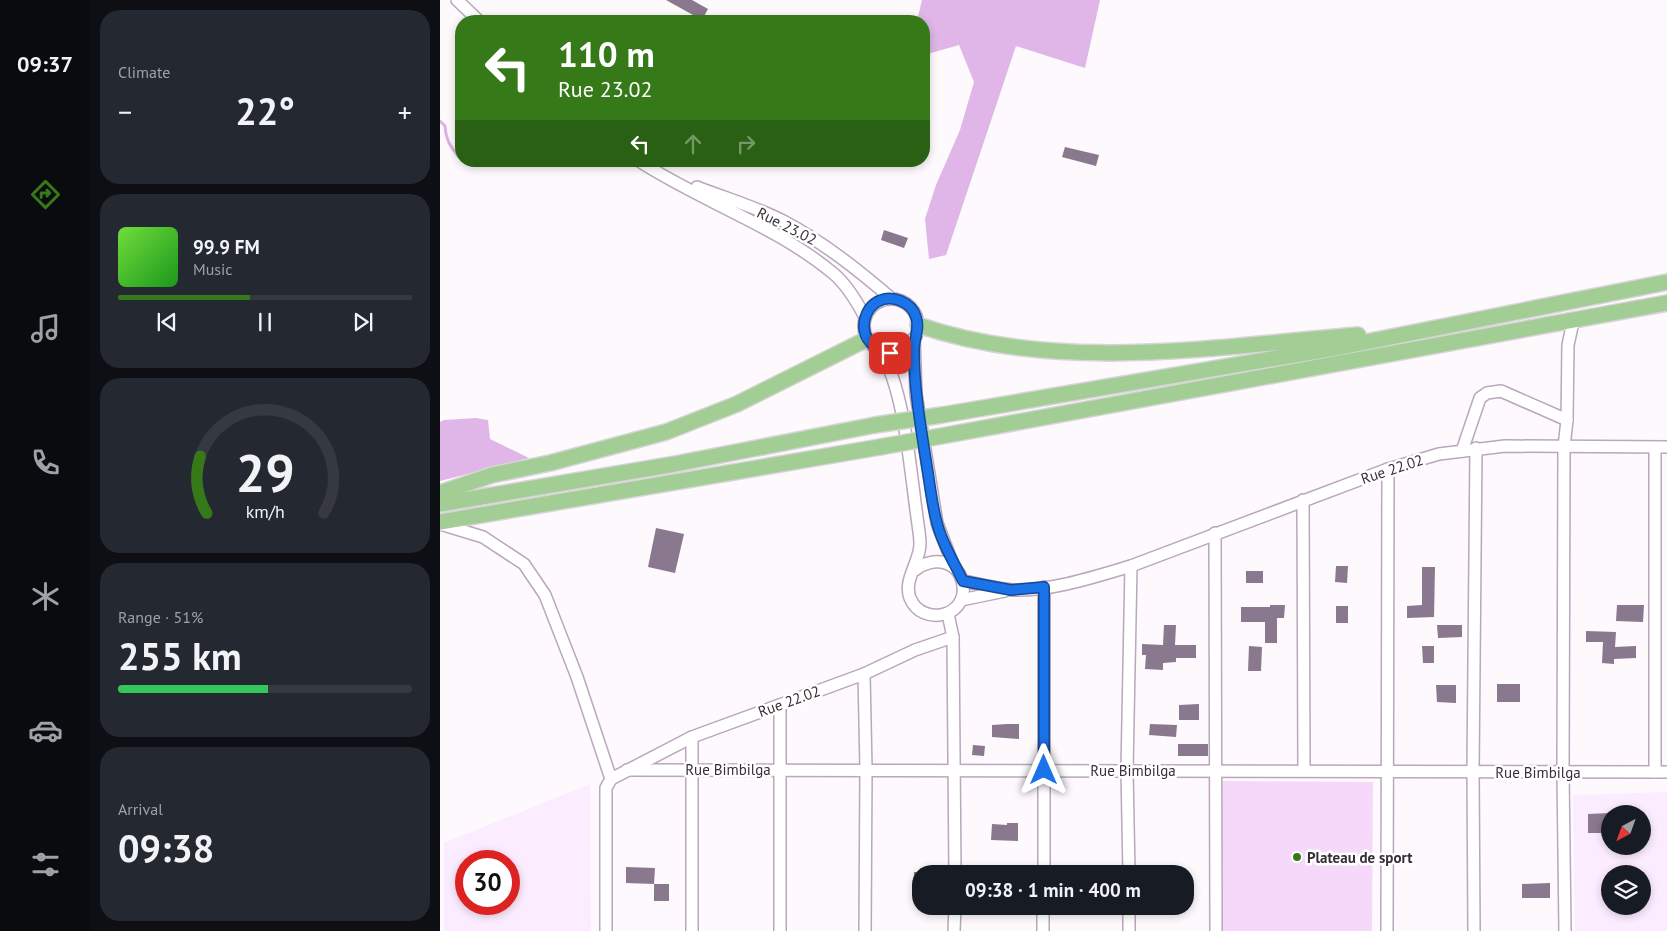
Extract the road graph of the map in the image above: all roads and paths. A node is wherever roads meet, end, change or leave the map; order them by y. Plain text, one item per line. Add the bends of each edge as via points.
1 (457, 0) edge
2 (473, 15) edge
3 (650, 167) edge
4 (669, 178) junction
5 (1667, 282) edge
6 (892, 299) junction
7 (1667, 303) edge
8 (865, 318) junction
9 (1573, 322) junction
10 (1432, 329) junction
11 (916, 332) junction
12 (867, 340) junction
13 (881, 351) junction
14 (1567, 420) junction
15 (1564, 447) junction
16 (1655, 447) junction
17 (1667, 447) edge
18 (1476, 448) junction
19 (1462, 451) junction
20 (1388, 469) junction
21 (440, 493) edge
22 (1303, 500) junction
23 (440, 504) edge
24 (440, 523) edge
25 (1215, 533) junction
26 (1131, 566) junction
27 (954, 567) junction
28 (915, 570) junction
29 (963, 581) junction
30 (1044, 587) junction
31 (1011, 590) junction
32 (961, 600) junction
33 (948, 614) junction
34 (953, 637) junction
35 (864, 674) junction
36 (780, 705) junction
37 (692, 737) junction
38 (692, 768) junction
39 (780, 769) junction
40 (866, 769) junction
41 (955, 769) junction
42 (627, 770) junction
43 (1044, 770) junction
44 (1127, 770) junction
45 (1216, 770) junction
46 (1304, 770) junction
47 (1388, 771) junction
48 (1473, 771) junction
49 (1563, 772) junction
50 (1655, 772) junction
51 (1667, 772) edge
52 (608, 783) junction
53 (955, 865) edge
54 (1044, 865) edge
55 (1129, 865) edge
56 (954, 915) edge
57 (1043, 915) edge
58 (1129, 915) edge
59 (606, 931) edge
60 (692, 931) edge
61 (780, 931) edge
62 (865, 931) edge
63 (954, 931) edge
64 (1043, 931) edge
65 (1129, 931) edge
66 (1216, 931) edge
67 (1387, 931) edge
68 (1474, 931) edge
69 (1565, 931) edge

1 - 2 street
3 - 4 street, Rue 23.02
4 - 6 street, Rue 23.02 via 781,220 847,260
4 - 8 street, Rue 23.02 via 804,252 835,275 857,302
5 - 10 main road
6 - 8 street via 872,306
6 - 11 street, Rue 23.02 via 912,309
7 - 9 main road
8 - 12 street, Rue 23.02
9 - 14 street via 1568,345
9 - 24 main road, bridge
10 - 11 main road via 1120,354 1039,351 942,333
10 - 23 main road, bridge
11 - 13 street via 907,348 899,352
11 - 27 street, Rue 23.02 via 916,394 937,523
12 - 13 street
12 - 21 main road via 737,404 666,432 492,475
13 - 28 street via 889,365 899,399 912,482 920,544
14 - 15 street
14 - 19 street via 1501,391 1494,391 1480,398
15 - 16 street, Rue 22.02
15 - 18 street, Rue 22.02
15 - 49 street
16 - 17 street, Rue 22.02
16 - 50 street
18 - 19 street, Rue 22.02
18 - 48 street
19 - 20 street, Rue 22.02 via 1413,460
20 - 22 street, Rue 22.02
20 - 47 street
22 - 25 street, Rue 22.02
22 - 46 street
24 - 52 street via 483,537 524,564 545,595 577,677
25 - 26 street, Rue 22.02
25 - 45 street
26 - 30 street
26 - 44 street
27 - 28 street via 931,561
27 - 29 street, Rue 23.02
28 - 33 street via 908,588 914,605 930,615
29 - 31 street
29 - 32 street
30 - 31 street
30 - 43 street
31 - 32 street
32 - 33 street
33 - 34 street
34 - 35 street, Rue 22.02 via 915,650
34 - 41 street
35 - 36 street, Rue 22.02
35 - 40 street
36 - 37 street, Rue 22.02
36 - 39 street
37 - 38 street
37 - 42 street, Rue 22.02
38 - 39 street, Rue Bimbilga
38 - 42 street, Rue Bimbilga
38 - 60 street
39 - 40 street, Rue Bimbilga
39 - 61 street
40 - 41 street, Rue Bimbilga
40 - 62 street
41 - 43 street, Rue Bimbilga
41 - 53 street
42 - 52 street, Rue Bimbilga
43 - 44 street, Rue Bimbilga
43 - 54 street
44 - 45 street, Rue Bimbilga
44 - 55 street
45 - 46 street, Rue Bimbilga
45 - 66 street
46 - 47 street, Rue Bimbilga
47 - 48 street, Rue Bimbilga
47 - 67 street
48 - 49 street, Rue Bimbilga
48 - 68 street
49 - 50 street, Rue Bimbilga
49 - 69 street
50 - 51 street, Rue Bimbilga
52 - 59 street
56 - 63 street
57 - 64 street
58 - 65 street

